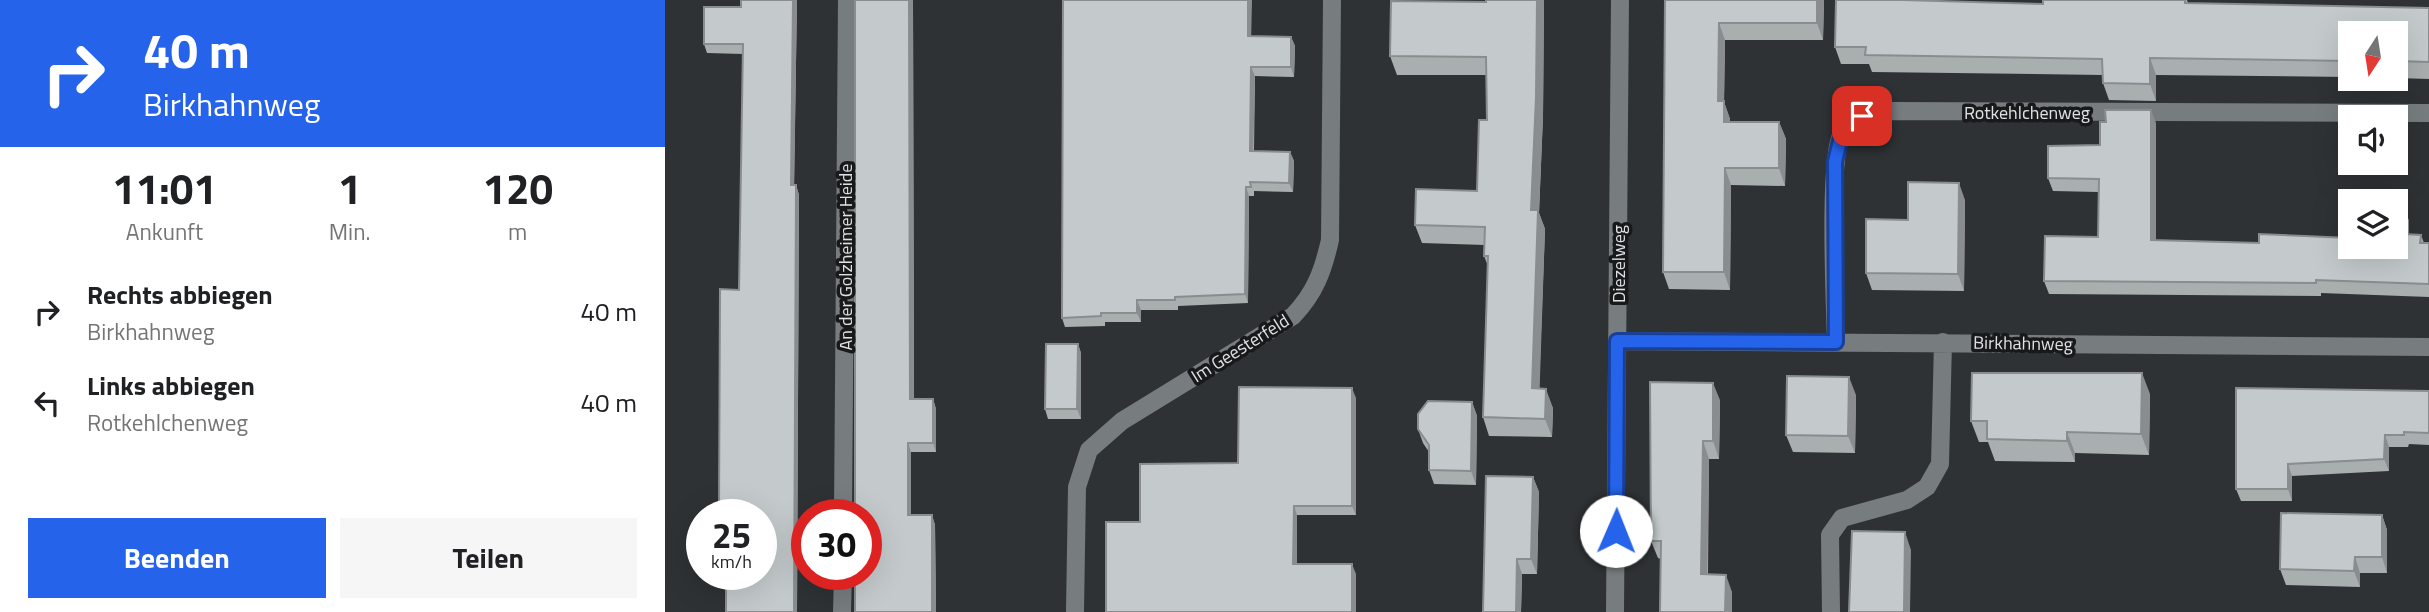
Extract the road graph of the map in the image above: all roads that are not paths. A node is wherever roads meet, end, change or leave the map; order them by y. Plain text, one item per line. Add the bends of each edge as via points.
1 (847, 0) edge
2 (1332, 0) edge
3 (1620, 0) edge
4 (2429, 113) edge
5 (1617, 341) junction
6 (1836, 342) junction
7 (1943, 342) junction
8 (2429, 347) edge
9 (843, 499) edge
10 (843, 590) edge
11 (842, 612) edge
12 (1075, 612) edge
13 (1615, 612) edge
14 (1831, 612) edge

1 - 9 street, An der Golzheimer Heide
2 - 12 street, Im Geesterfeld via 1330,240 1322,274 1310,299 1293,316 1122,421 1089,450 1077,487
3 - 5 street, Diezelweg
4 - 6 street, Rotkehlchenweg via 1889,111 1862,116 1842,132 1835,162
5 - 6 street, Birkhahnweg
5 - 13 street, Diezelweg
6 - 7 street, Birkhahnweg
7 - 8 street, Birkhahnweg
7 - 14 street via 1940,464 1927,487 1907,500 1842,517 1831,535
10 - 11 street

